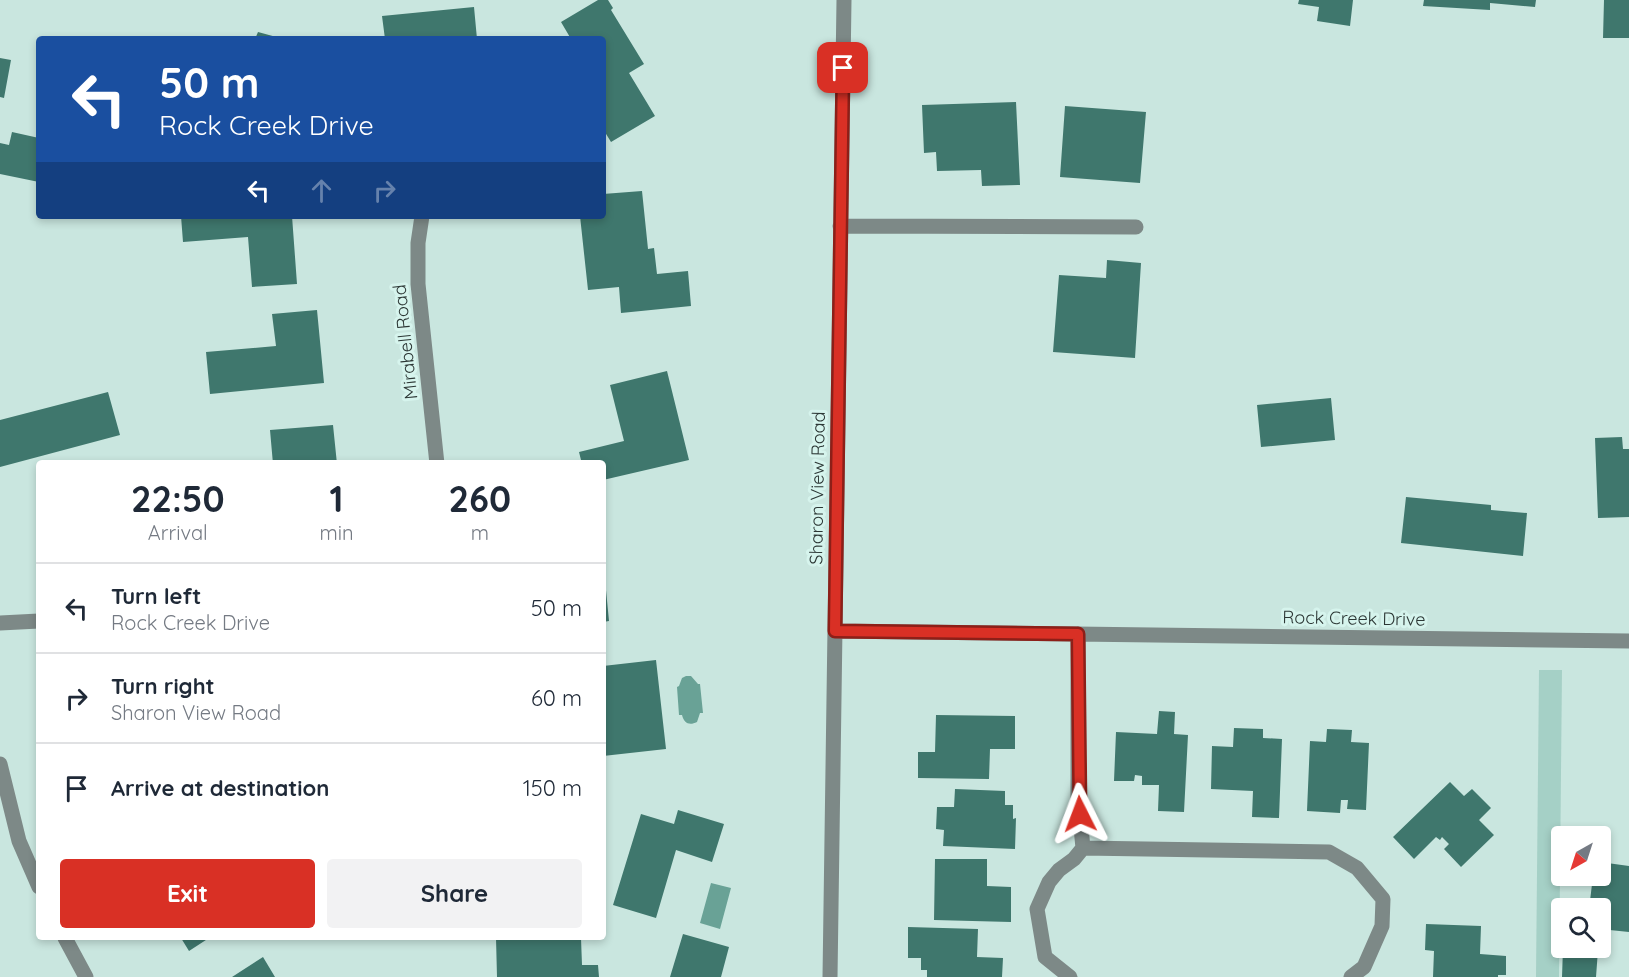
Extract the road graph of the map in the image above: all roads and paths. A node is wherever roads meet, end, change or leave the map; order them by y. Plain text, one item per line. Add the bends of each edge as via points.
1 (844, 0) edge
2 (422, 219) edge
3 (840, 226) junction
4 (1136, 227) dead end
5 (437, 460) edge
6 (36, 621) edge
7 (0, 623) edge
8 (835, 631) junction
9 (1078, 634) junction
10 (1629, 641) edge
11 (0, 764) edge
12 (1083, 848) junction
13 (36, 880) edge
14 (66, 940) edge
15 (86, 977) edge
16 (830, 977) edge
17 (1070, 977) edge
18 (1352, 977) edge

1 - 3 street, Sharon View Road
2 - 5 street, Mirabell Road via 418,284
3 - 4 street
3 - 8 street, Sharon View Road
6 - 7 street
8 - 9 street, Rock Creek Drive
8 - 16 street, Sharon View Road
9 - 10 street, Rock Creek Drive
9 - 12 street via 1078,797
11 - 13 street via 20,841
12 - 17 street via 1049,882 1037,909 1045,957
12 - 18 street via 1329,852 1357,868 1383,899 1382,926 1364,967
14 - 15 street

